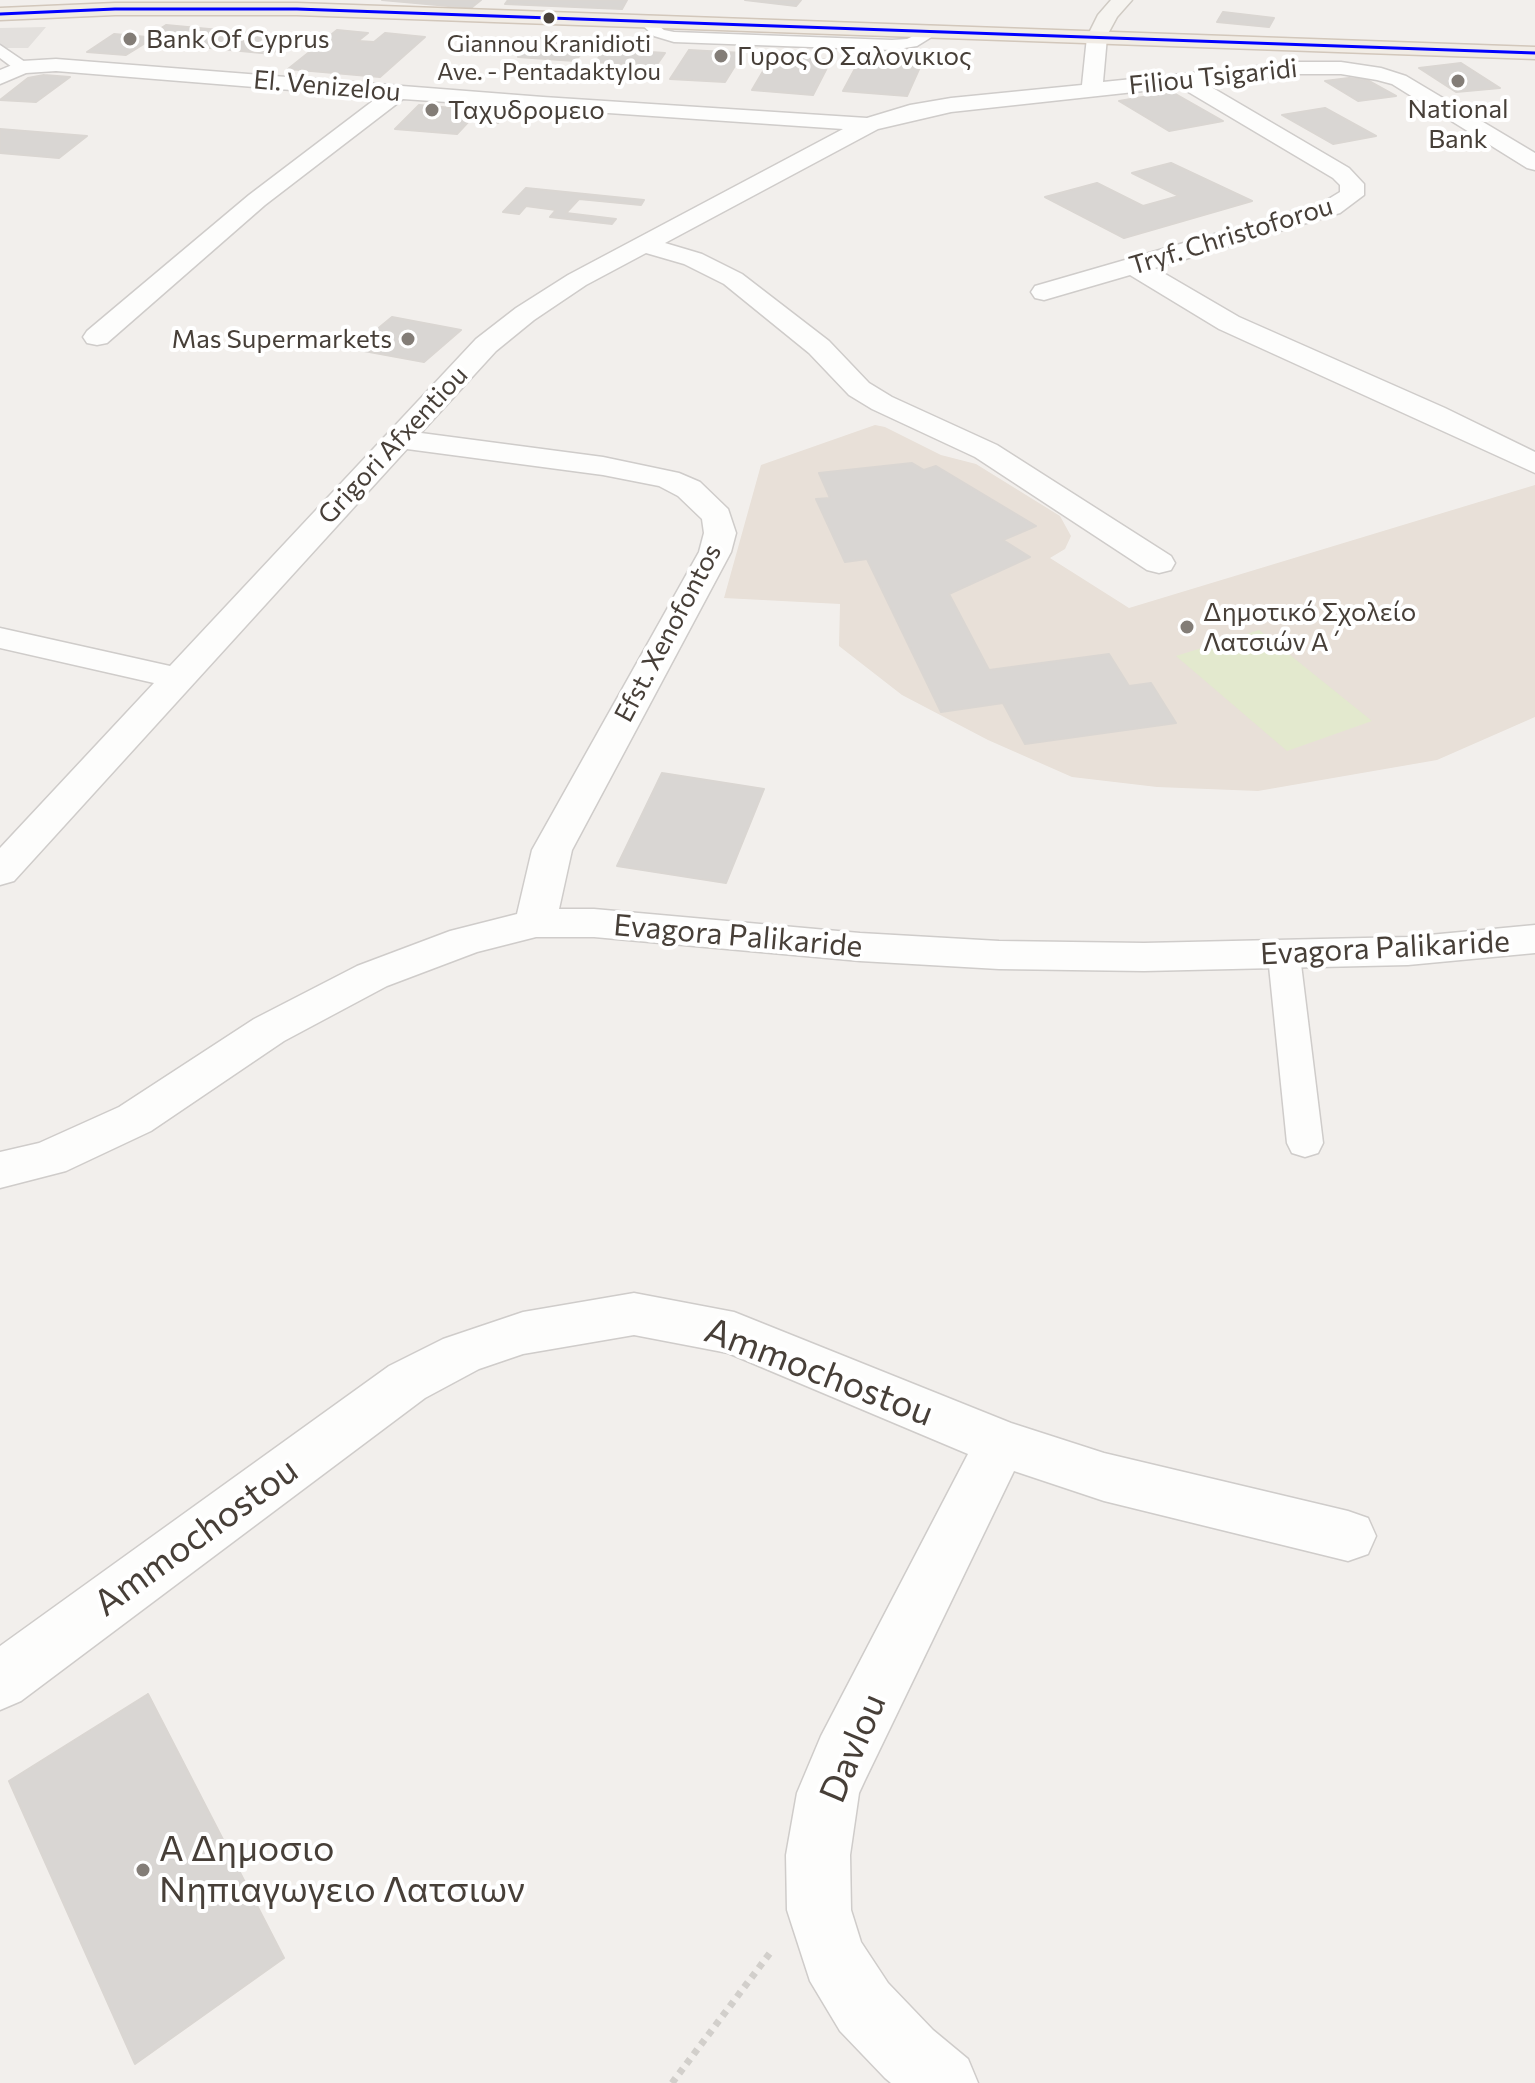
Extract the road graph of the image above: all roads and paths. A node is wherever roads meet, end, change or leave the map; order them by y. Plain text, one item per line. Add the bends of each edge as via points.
1 (1122, 0) edge
2 (119, 5) edge
3 (0, 14) edge
4 (1097, 37) junction
5 (0, 50) edge
6 (1535, 53) edge
7 (22, 67) junction
8 (0, 78) edge
9 (1183, 80) junction
10 (1092, 89) junction
11 (399, 92) junction
12 (870, 124) junction
13 (1535, 163) edge
14 (640, 244) junction
15 (1134, 266) junction
16 (1044, 292) dead end
17 (97, 337) dead end
18 (399, 439) junction
19 (1535, 464) edge
20 (1159, 563) dead end
21 (0, 638) edge
22 (178, 678) junction
23 (0, 872) edge
24 (536, 923) junction
25 (1535, 939) edge
26 (1284, 956) junction
27 (1305, 1143) dead end
28 (0, 1170) edge
29 (1001, 1443) junction
30 (1348, 1536) dead end
31 (0, 1681) edge
32 (819, 1888) junction
33 (672, 2083) edge
34 (944, 2083) edge

1 - 4 street
2 - 3 main road
2 - 4 main road
4 - 6 main road
4 - 10 street
5 - 7 lane
7 - 8 street
7 - 11 street, El. Venizelou via 56,65
9 - 10 street, Filiou Tsigaridi
9 - 13 street, Filiou Tsigaridi via 1316,67 1381,74
9 - 15 street, Tryf. Christoforou via 1341,173 1354,190 1331,208
10 - 12 street, Filiou Tsigaridi via 951,105
11 - 12 street, El. Venizelou
11 - 17 street via 257,200
12 - 14 street, Grigori Afxentiou
14 - 18 street, Grigori Afxentiou via 495,337
14 - 20 street via 693,259 733,279 819,347 859,389 986,451
15 - 16 street, Tryf. Christoforou
15 - 19 street via 1229,323
18 - 22 street, Grigori Afxentiou
18 - 24 street, Efst. Xenofontos via 668,479 689,489 717,516 715,552 552,850
21 - 22 street
22 - 23 street, Grigori Afxentiou
24 - 26 street, Evagora Palikaride via 999,955
24 - 28 street, Evagora Palikaride via 465,941 372,976 269,1030 135,1119 49,1158
25 - 26 street, Evagora Palikaride
26 - 27 lane
29 - 30 street, Ammochostou via 1104,1477
29 - 31 street, Ammochostou via 734,1333 683,1321 634,1314 523,1333 461,1354 407,1382
29 - 32 street, Davlou via 833,1781 818,1855
32 - 33 path
32 - 34 street, Davlou via 819,1910 833,1958 864,2007

